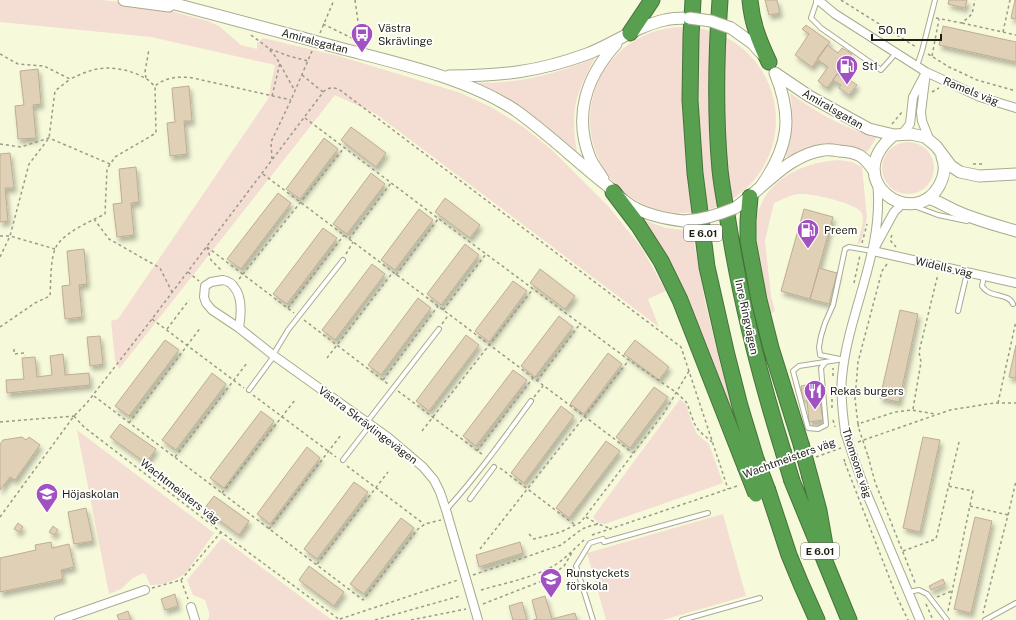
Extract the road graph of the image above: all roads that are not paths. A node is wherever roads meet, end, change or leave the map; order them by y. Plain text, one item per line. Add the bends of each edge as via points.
1 (124, 0) edge
2 (160, 0) edge
3 (652, 0) edge
4 (694, 0) edge
5 (720, 0) edge
6 (750, 0) edge
7 (818, 0) edge
8 (935, 0) edge
9 (187, 8) junction
10 (625, 36) junction
11 (896, 52) junction
12 (917, 66) junction
13 (772, 67) junction
14 (926, 72) junction
15 (442, 76) junction
16 (1016, 108) edge
17 (898, 135) junction
18 (930, 140) junction
19 (939, 151) junction
20 (1016, 174) edge
21 (875, 176) junction
22 (762, 185) junction
23 (610, 188) junction
24 (750, 197) junction
25 (928, 198) junction
26 (906, 203) junction
27 (990, 224) junction
28 (1016, 231) edge
29 (873, 251) junction
30 (343, 260) road end
31 (967, 272) junction
32 (984, 276) junction
33 (1016, 283) edge
34 (1013, 304) dead end
35 (958, 312) dead end
36 (239, 328) junction
37 (439, 329) road end
38 (273, 355) junction
39 (845, 359) junction
40 (825, 363) junction
41 (248, 390) road end
42 (531, 401) road end
43 (369, 424) junction
44 (342, 460) road end
45 (751, 463) junction
46 (494, 467) dead end
47 (470, 499) dead end
48 (708, 513) dead end
49 (447, 514) junction
50 (831, 579) junction
51 (145, 590) road end
52 (908, 592) junction
53 (760, 598) dead end
54 (1016, 603) edge
55 (191, 607) road end
56 (59, 620) edge
57 (195, 620) edge
58 (478, 620) edge
59 (593, 620) edge
60 (682, 620) edge
61 (817, 620) edge
62 (849, 620) edge
63 (920, 620) edge
64 (947, 620) edge
65 (985, 620) edge

1 - 9 main road, Amiralsgatan
2 - 9 main road, Amiralsgatan
3 - 10 highway
4 - 45 highway, E 6.01 via 690,100 695,173 707,267
5 - 50 highway, Inre Ringvägen / E 6.01, bridge via 716,94 720,171 735,262 766,398 792,481
6 - 13 highway via 756,34
7 - 11 street, Ramels väg via 835,14
7 - 11 lane via 811,18 821,28 881,70
8 - 12 lane
9 - 15 main road, Amiralsgatan, bridge
10 - 13 main road, Amiralsgatan, bridge via 643,26 666,19 689,18 711,21 731,28 752,43
10 - 15 main road, Amiralsgatan via 586,54 530,70 484,76
10 - 23 main road, Amiralsgatan via 605,56 593,74 586,94 583,116 584,138 590,158
11 - 12 street, Ramels väg
12 - 14 street, Ramels väg
13 - 17 main road, Amiralsgatan via 809,96 851,120 869,129
13 - 22 main road, Amiralsgatan via 784,98 786,131 782,150
14 - 16 street, Ramels väg via 980,97
14 - 17 street via 913,98 910,124
14 - 18 street via 921,112
15 - 23 main road, Amiralsgatan via 477,90 515,110
17 - 18 main road, Amiralsgatan via 917,134
17 - 21 main road via 881,148 876,158
18 - 19 main road
19 - 20 main road via 951,166 960,172 979,176
19 - 25 main road via 943,160 944,175 938,188
21 - 22 main road, Amiralsgatan via 868,161 854,153 825,150 807,154 787,164
21 - 26 main road, Amiralsgatan via 881,190 890,198
21 - 29 street, Thomsons väg via 878,208
22 - 24 main road, Amiralsgatan
23 - 24 main road, Amiralsgatan, bridge via 634,208 658,218 684,221 702,220 719,215
23 - 45 highway via 661,261
24 - 50 highway, bridge via 748,241 759,300 802,444
25 - 26 main road via 920,202
25 - 27 main road, Amiralsgatan
26 - 27 lane, Amiralsgatan via 938,215
26 - 29 street, Thomsons väg via 894,212
27 - 28 main road, Amiralsgatan
29 - 31 street, Widells väg
29 - 39 street, Thomsons väg
29 - 39 lane via 849,247 845,249 833,305 821,336 820,355
30 - 38 lane via 288,330
31 - 32 street, Widells väg
31 - 35 lane
32 - 33 street, Widells väg
32 - 34 lane via 984,290 1005,297
36 - 36 street, Västra Skrävlingevägen via 240,307 234,286 223,280 205,286 206,303
36 - 38 street, Västra Skrävlingevägen
37 - 43 lane
38 - 41 lane
38 - 43 street, Västra Skrävlingevägen
39 - 40 lane
39 - 52 street, Thomsons väg, bridge via 842,400 846,432 864,487
40 - 40 lane via 799,366 793,371 808,428 818,429 826,425 821,368
42 - 49 lane
43 - 44 lane
43 - 49 street, Västra Skrävlingevägen via 423,467 437,486
45 - 61 highway, E 6.01, bridge
46 - 47 lane
48 - 59 lane via 604,542 603,539 590,543 576,566
49 - 58 street, Västra Skrävlingevägen
50 - 62 highway, Inre Ringvägen / E 6.01
51 - 56 street
52 - 63 street, Thomsons väg
52 - 64 lane via 919,590 927,594
53 - 60 lane
54 - 65 lane
55 - 57 street

